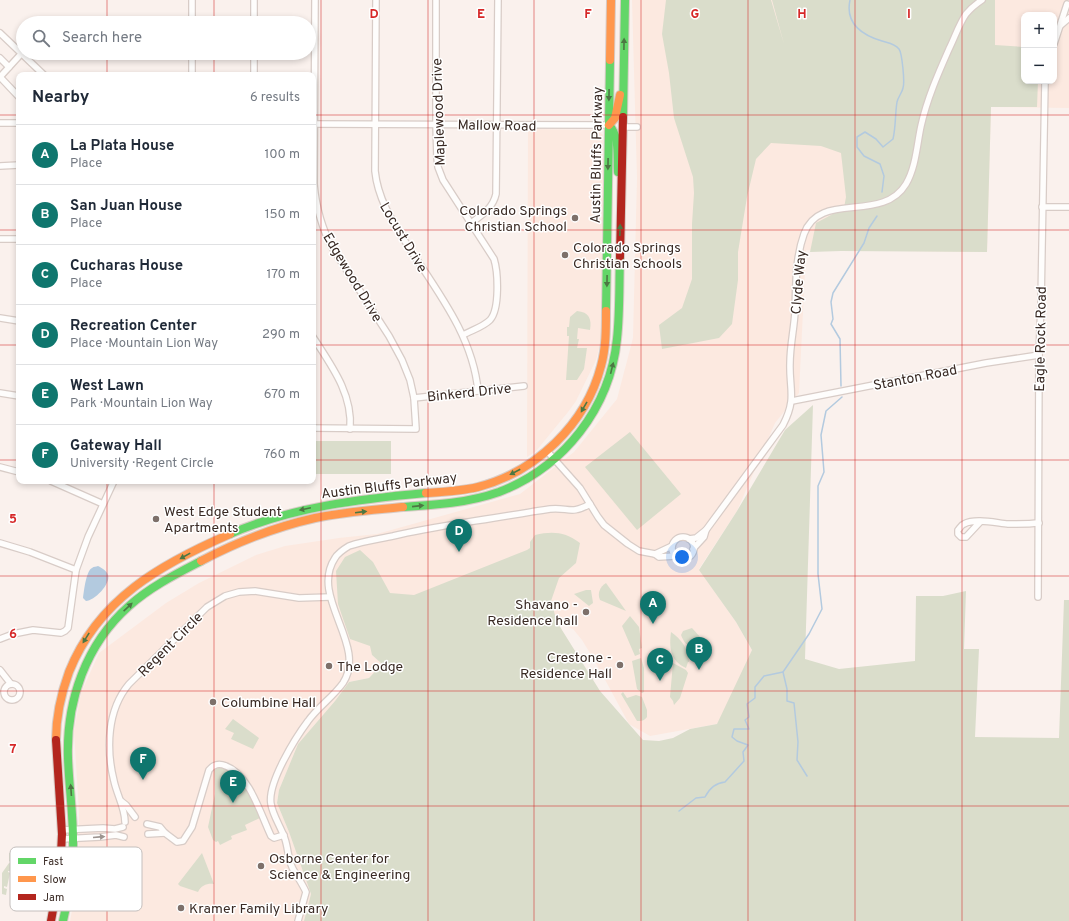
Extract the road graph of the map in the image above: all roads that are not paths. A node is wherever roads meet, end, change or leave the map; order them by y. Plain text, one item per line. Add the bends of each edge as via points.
1 (192, 0) edge
2 (254, 0) edge
3 (315, 0) edge
4 (376, 0) edge
5 (436, 0) edge
6 (498, 0) edge
7 (611, 0) edge
8 (625, 0) edge
9 (982, 0) edge
10 (1067, 3) edge
11 (192, 16) edge
12 (254, 16) edge
13 (315, 16) edge
14 (1069, 18) edge
15 (1061, 25) junction
16 (0, 33) edge
17 (1057, 36) edge
18 (16, 49) edge
19 (0, 58) edge
20 (16, 59) edge
21 (28, 60) edge
22 (192, 60) edge
23 (254, 60) edge
24 (315, 60) edge
25 (9, 67) junction
26 (624, 71) junction
27 (41, 72) edge
28 (192, 72) edge
29 (254, 72) edge
30 (314, 72) edge
31 (1045, 84) edge
32 (16, 94) edge
33 (0, 123) edge
34 (16, 123) edge
35 (316, 124) edge
36 (375, 124) junction
37 (436, 125) junction
38 (497, 125) junction
39 (609, 125) junction
40 (623, 127) junction
41 (637, 127) dead end
42 (16, 165) edge
43 (0, 166) edge
44 (316, 200) edge
45 (621, 202) junction
46 (1042, 207) junction
47 (1069, 207) edge
48 (471, 223) junction
49 (16, 239) edge
50 (0, 240) edge
51 (0, 318) edge
52 (16, 321) edge
53 (463, 335) junction
54 (316, 343) edge
55 (1039, 355) junction
56 (524, 386) dead end
57 (478, 391) junction
58 (0, 393) edge
59 (16, 396) edge
60 (414, 398) junction
61 (792, 401) junction
62 (316, 428) edge
63 (350, 429) junction
64 (547, 451) junction
65 (556, 459) junction
66 (0, 467) edge
67 (16, 471) edge
68 (58, 484) edge
69 (113, 484) edge
70 (103, 504) junction
71 (590, 504) junction
72 (980, 522) dead end
73 (1039, 523) junction
74 (706, 530) junction
75 (689, 539) junction
76 (0, 543) edge
77 (672, 546) junction
78 (693, 549) junction
79 (656, 554) junction
80 (676, 556) junction
81 (76, 570) junction
82 (330, 597) junction
83 (1038, 597) dead end
84 (0, 639) edge
85 (0, 670) edge
86 (11, 684) dead end
87 (121, 801) junction
88 (135, 817) dead end
89 (147, 824) dead end
90 (74, 829) junction
91 (62, 830) junction
92 (165, 833) junction
93 (148, 834) dead end
94 (284, 835) junction
95 (124, 837) dead end
96 (74, 838) junction
97 (62, 839) junction
98 (61, 847) edge
99 (73, 847) edge
100 (53, 911) edge
101 (65, 911) edge
102 (51, 921) edge
103 (63, 921) edge
104 (298, 921) edge

1 - 11 street
2 - 12 street
3 - 13 street, Edgewood Drive
4 - 36 street, Locust Drive
5 - 37 street, Maplewood Drive
6 - 38 street
7 -> 39 main road, Austin Bluffs Parkway
26 -> 8 main road, Austin Bluffs Parkway
9 - 61 street, Clyde Way via 970,9 963,19 934,85 923,116 910,174 902,190 893,198 878,205 825,213 805,230 797,261 790,367
10 - 15 street
14 - 15 street
15 - 17 street
16 - 18 street
19 - 25 street
20 - 25 street
21 - 27 street
22 - 28 street
23 - 29 street
24 - 30 street, Edgewood Drive
25 - 32 street via 0,78
26 - 39 main road via 615,118
26 - 40 main road, Austin Bluffs Parkway
31 - 46 street, Eagle Rock Road
33 - 34 street
35 - 36 street, Mallow Road
36 - 37 street, Mallow Road
36 - 53 street, Locust Drive via 375,172 383,204
37 - 38 street, Mallow Road
37 - 48 street, Maplewood Drive via 440,174
38 - 39 street, Mallow Road
38 - 48 street via 497,187 494,201 486,212
39 - 45 main road via 616,134
39 -> 64 main road, Austin Bluffs Parkway via 607,309 602,357 594,387 584,407 570,428
40 - 41 street
40 - 45 main road, Austin Bluffs Parkway
42 - 43 street
44 - 60 street, Edgewood Drive via 333,249 389,336 402,360
65 -> 45 main road, Austin Bluffs Parkway via 594,413 612,370 618,333
46 - 47 street
46 - 55 street, Eagle Rock Road
48 - 53 street, Maplewood Drive via 494,259 496,304 489,321
49 - 50 street
51 - 52 street
53 - 57 street, Locust Drive via 475,371
54 - 63 street via 345,391 350,409
55 - 61 street, Stanton Road
55 - 73 street, Eagle Rock Road
56 - 57 street, Binkerd Drive
57 - 60 street, Binkerd Drive
58 - 59 street
60 - 63 street, Edgewood Drive via 416,428
61 - 74 street, Clyde Way via 783,425
62 - 63 street
64 - 65 street
64 -> 91 main road, Austin Bluffs Parkway via 511,475 480,486 329,504 260,521 200,548 132,587 111,606 92,630 76,656 64,685 58,714 56,744
65 - 71 street, Clyde Way
90 -> 65 main road, Austin Bluffs Parkway via 67,740 76,689 87,661 102,636 139,597 205,559 265,532 332,516 482,498 516,485
66 - 67 street
68 - 70 street
69 - 70 street
70 - 81 street
71 - 79 street, Clyde Way via 604,525 628,544 642,552
71 - 82 street via 576,510 550,509 423,529 350,546 339,553 332,563 329,577
72 - 73 street
73 - 83 street, Eagle Rock Road
74 - 75 street, Clyde Way via 696,538
74 - 78 street, Clyde Way via 704,537
75 - 77 street, Clyde Way via 678,538
75 - 78 street
76 - 81 street
77 - 79 street, Clyde Way
77 - 80 street via 672,552
78 - 80 street, Clyde Way via 688,558
79 - 80 street, Clyde Way via 659,557
81 - 84 street via 69,624 65,631 61,633 33,630
82 - 87 street, Regent Circle via 299,598 262,591 243,591 210,604 129,684 119,700 111,725 110,755
82 - 94 street via 347,644 349,666 344,682 297,736 272,786 271,805
85 - 86 street
87 - 88 street, Regent Circle
87 - 90 street, Regent Circle via 124,824 115,829
89 - 92 street via 160,827
90 - 91 street, Regent Circle
90 - 96 main road, Austin Bluffs Parkway
91 - 97 main road, Austin Bluffs Parkway
92 - 93 street
92 - 94 street via 177,842 183,841 192,827 209,770 220,764 235,770 246,782 271,836 274,838
94 - 104 street via 292,868 306,892
96 -> 95 street via 116,835
96 - 97 street
96 - 99 main road, Austin Bluffs Parkway
97 - 98 main road, Austin Bluffs Parkway
100 - 102 main road, Austin Bluffs Parkway
101 - 103 main road, Austin Bluffs Parkway

